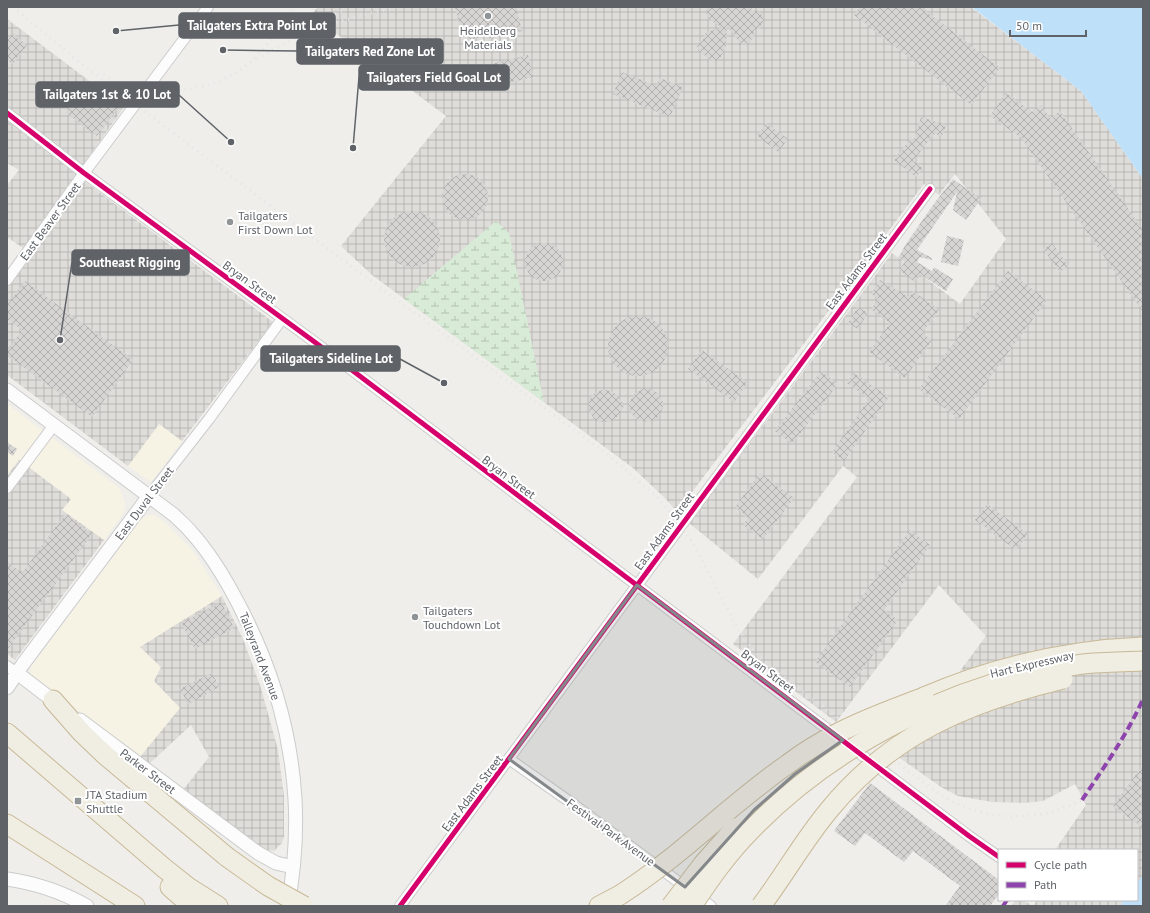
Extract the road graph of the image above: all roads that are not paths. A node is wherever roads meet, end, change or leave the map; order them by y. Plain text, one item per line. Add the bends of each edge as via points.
1 (208, 7) edge
2 (7, 113) edge
3 (84, 173) junction
4 (930, 188) dead end
5 (7, 280) edge
6 (282, 319) junction
7 (7, 390) edge
8 (54, 425) junction
9 (7, 488) edge
10 (149, 496) junction
11 (637, 586) junction
12 (1143, 647) edge
13 (1143, 662) edge
14 (12, 670) edge
15 (7, 688) edge
16 (924, 697) junction
17 (53, 700) junction
18 (7, 733) edge
19 (7, 746) edge
20 (509, 759) junction
21 (7, 824) edge
22 (998, 856) edge
23 (293, 867) junction
24 (7, 878) edge
25 (620, 895) junction
26 (87, 906) edge
27 (136, 906) edge
28 (192, 906) edge
29 (218, 906) edge
30 (288, 906) edge
31 (304, 906) edge
32 (400, 906) edge
33 (599, 906) edge
34 (602, 906) edge
35 (671, 906) edge
36 (692, 906) edge
37 (711, 906) edge
38 (761, 906) edge

1 - 3 street, East Beaver Street
2 - 3 street, Bryan Street
3 - 5 street, East Beaver Street
3 - 6 street, Bryan Street
4 - 11 street, East Adams Street
6 - 10 street, East Duval Street
6 - 11 street, Bryan Street
7 - 8 street, Talleyrand Avenue
8 - 9 street
8 - 10 street, Talleyrand Avenue
10 - 14 street, East Duval Street
10 - 23 street, Talleyrand Avenue via 174,515 214,560 249,624 270,674 287,736 293,776 296,825
11 - 20 street, East Adams Street
11 - 22 street, Bryan Street
12 - 16 highway, Hart Expressway via 1087,652 1030,662 977,676
13 - 36 highway, bridge via 1083,664 1015,678 953,698 888,728 832,762 770,812 735,846
13 - 38 highway, bridge via 1067,678 996,698 951,715 915,735 892,750 839,798 813,830
14 - 15 street, East Duval Street
14 - 17 street, Parker Street
16 - 25 highway, bridge via 840,732 803,754 767,779 654,872
16 - 35 highway, bridge via 856,732 781,786 727,836
17 - 23 street, Parker Street via 258,853 276,863
17 - 31 highway, bridge via 82,733 109,758 227,856 268,886
18 - 29 highway via 164,868
19 - 28 highway
20 - 32 street, East Adams Street
20 - 37 street, Festival Park Avenue
21 - 27 highway
23 - 30 street, Talleyrand Avenue
24 - 26 street via 65,894
25 - 33 highway
25 - 34 highway

